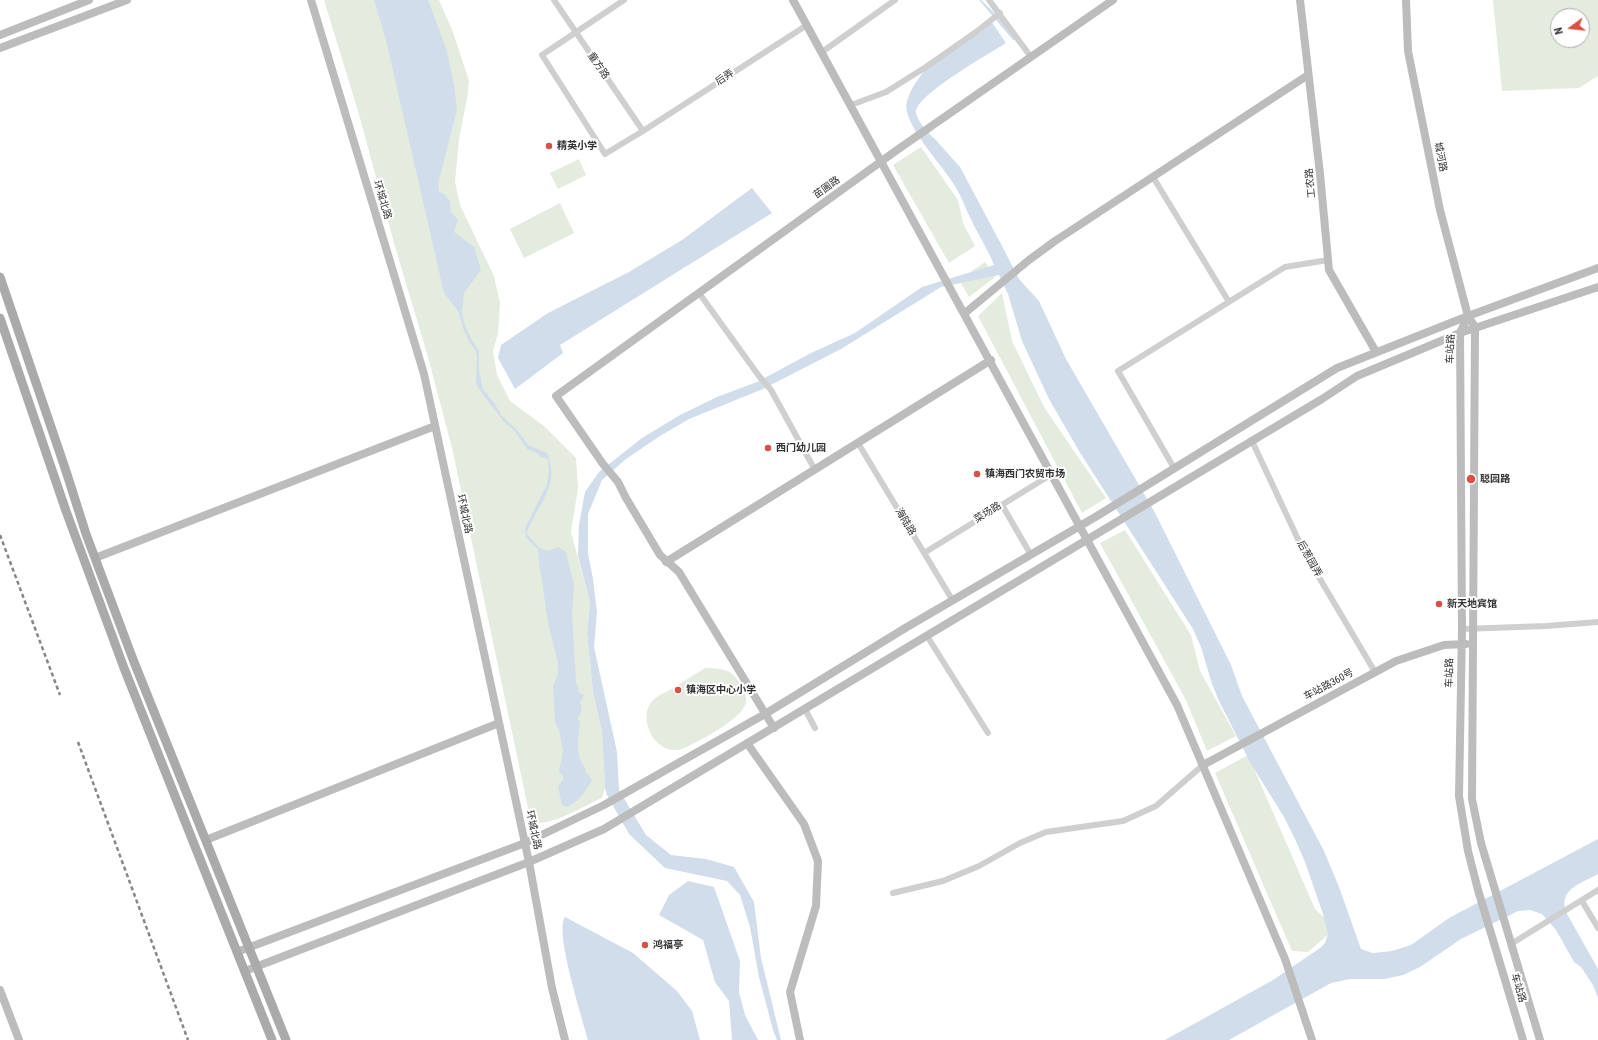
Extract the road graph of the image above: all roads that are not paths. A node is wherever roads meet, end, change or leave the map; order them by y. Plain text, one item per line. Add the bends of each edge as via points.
1 (89, 0) edge
2 (127, 0) edge
3 (311, 0) edge
4 (554, 0) edge
5 (624, 0) edge
6 (793, 0) edge
7 (895, 0) edge
8 (989, 0) edge
9 (1113, 0) edge
10 (1300, 0) edge
11 (1406, 0) edge
12 (1000, 13) junction
13 (807, 25) junction
14 (575, 32) junction
15 (0, 34) edge
16 (0, 48) edge
17 (822, 52) junction
18 (1030, 57) junction
19 (1308, 75) junction
20 (851, 105) junction
21 (643, 131) junction
22 (881, 162) junction
23 (1153, 177) junction
24 (1328, 260) junction
25 (1598, 268) edge
26 (0, 276) edge
27 (1598, 287) edge
28 (699, 293) junction
29 (1229, 302) junction
30 (964, 313) junction
31 (1468, 316) junction
32 (0, 318) edge
33 (1475, 327) junction
34 (1460, 333) junction
35 (1376, 352) junction
36 (991, 360) junction
37 (435, 426) junction
38 (1252, 441) junction
39 (858, 443) junction
40 (1174, 468) junction
41 (815, 470) junction
42 (1052, 474) junction
43 (1002, 505) junction
44 (1080, 525) junction
45 (1088, 540) junction
46 (924, 553) junction
47 (1031, 555) junction
48 (95, 558) junction
49 (666, 562) junction
50 (953, 601) junction
51 (1598, 622) edge
52 (1462, 629) junction
53 (1474, 629) junction
54 (927, 636) junction
55 (1461, 644) junction
56 (1472, 644) junction
57 (1375, 672) junction
58 (805, 709) junction
59 (765, 714) junction
60 (499, 723) junction
61 (774, 728) junction
62 (815, 728) dead end
63 (988, 733) dead end
64 (747, 744) junction
65 (1203, 765) junction
66 (206, 840) junction
67 (525, 843) junction
68 (529, 862) junction
69 (1598, 890) edge
70 (893, 893) dead end
71 (1582, 900) junction
72 (1598, 928) edge
73 (1511, 944) junction
74 (249, 947) junction
75 (237, 952) junction
76 (257, 966) junction
77 (245, 971) junction
78 (0, 990) edge
79 (19, 1040) edge
80 (272, 1040) edge
81 (286, 1040) edge
82 (565, 1040) edge
83 (800, 1040) edge
84 (1312, 1040) edge
85 (1523, 1040) edge
86 (1540, 1040) edge

1 - 15 street
2 - 16 street
3 - 37 street, 环城北路 via 424,374
4 - 14 street, 童方路
5 - 14 street
6 - 13 street
7 - 17 street
8 - 12 street
9 - 18 street, 苗圃路
10 - 19 street, 工农路
11 - 31 street, 城河路 via 1408,51 1440,210
12 - 18 street
12 - 20 street via 926,67 886,92
13 - 17 street
13 - 21 street, 后弄
14 - 21 street, 童方路
14 - 21 street, 后弄 via 542,55 605,154
17 - 20 street
18 - 22 street, 苗圃路
19 - 23 street
19 - 24 street, 工农路
20 - 22 street
22 - 28 street, 苗圃路
22 - 30 street
23 - 29 street
23 - 30 street via 1055,241
24 - 29 street via 1286,267
24 - 35 street, 工农路 via 1329,270
25 - 31 street
26 - 48 main road
27 - 33 street
28 - 41 street via 771,390
28 - 49 street, 苗圃路 via 556,396 618,482 660,556
29 - 40 street via 1118,371
30 - 36 street
31 - 33 street
31 - 34 street, 车站路
31 - 35 street
32 - 75 main road via 66,511 124,668
33 - 34 street
33 - 53 street, 车站路
34 - 38 street via 1357,376
34 - 52 street, 车站路
35 - 40 street via 1337,368
36 - 39 street
36 - 42 street
37 - 48 street
37 - 60 street, 环城北路
38 - 45 street
38 - 57 street, 后葱园弄 via 1304,552
39 - 41 street
39 - 46 street, 海陆路
40 - 44 street
41 - 49 street
42 - 43 street, 菜场路
42 - 44 street
43 - 46 street, 菜场路
43 - 47 street
44 - 45 street
44 - 47 street
45 - 54 street
45 - 65 street via 1177,705
46 - 50 street, 海陆路
47 - 50 street
48 - 66 main road
49 - 59 street via 678,572
50 - 59 street
51 - 53 street
52 - 53 street
52 - 55 street, 车站路
53 - 56 street, 车站路
54 - 58 street
54 - 63 street
55 - 56 street, 车站路360号
55 - 57 street, 车站路360号 via 1444,645 1396,661
55 - 85 street, 车站路 via 1459,796 1468,851 1478,890
56 - 73 street, 车站路 via 1472,799 1481,843
57 - 65 street, 车站路360号
58 - 61 street
58 - 62 street
59 - 61 street
59 - 67 street via 604,806
60 - 66 street
60 - 67 street, 环城北路
61 - 64 street
64 - 68 street via 604,829
64 - 83 street via 804,824 818,861 816,906 790,992
65 - 70 street via 1156,806 1123,821 1046,832 943,881
65 - 84 street via 1285,959
66 - 74 main road
67 - 68 street, 环城北路
67 - 74 street
68 - 76 street
68 - 82 street, 环城北路 via 552,988
69 - 71 street
71 - 72 street
71 - 73 street
73 - 86 street, 车站路
74 - 75 street
74 - 76 main road
75 - 77 main road
76 - 77 street
76 - 81 main road
77 - 80 main road
78 - 79 street

